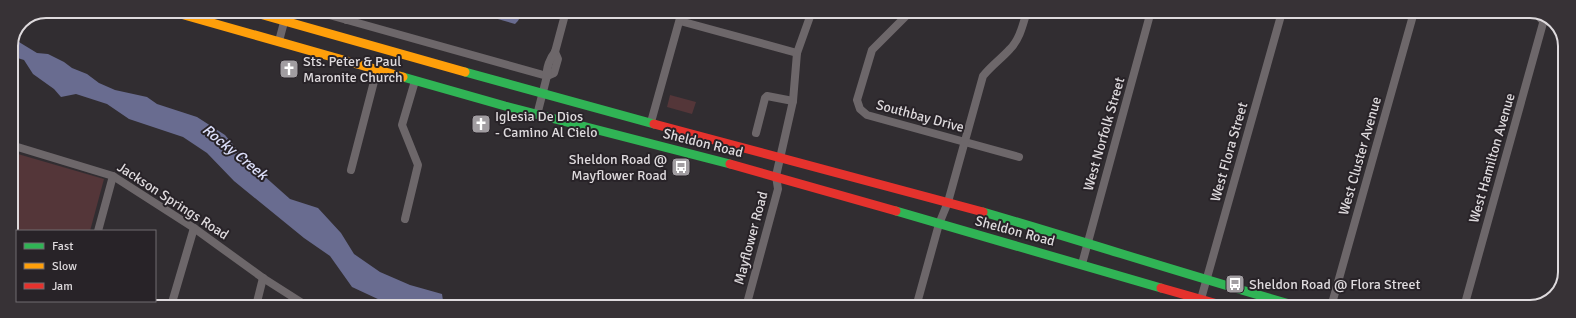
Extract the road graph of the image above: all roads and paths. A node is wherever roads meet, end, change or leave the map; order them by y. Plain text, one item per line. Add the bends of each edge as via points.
1 (195, 18) edge
2 (274, 18) edge
3 (285, 18) edge
4 (340, 18) edge
5 (564, 18) edge
6 (681, 18) edge
7 (810, 18) edge
8 (904, 18) edge
9 (1025, 18) edge
10 (1150, 18) edge
11 (1280, 18) edge
12 (1412, 18) edge
13 (347, 20) joint
14 (284, 21) junction
15 (680, 21) junction
16 (1543, 22) edge
17 (279, 41) junction
18 (797, 54) junction
19 (377, 70) junction
20 (547, 76) junction
21 (415, 81) junction
22 (542, 94) junction
23 (793, 101) junction
24 (536, 115) junction
25 (651, 122) junction
26 (756, 133) dead end
27 (964, 142) junction
28 (18, 147) edge
29 (781, 157) junction
30 (1020, 157) dead end
31 (351, 170) dead end
32 (113, 176) junction
33 (776, 176) junction
34 (948, 202) junction
35 (405, 219) dead end
36 (939, 224) junction
37 (194, 228) junction
38 (98, 230) edge
39 (1087, 242) junction
40 (1082, 264) junction
41 (264, 278) junction
42 (1207, 281) junction
43 (1201, 299) junction
44 (173, 300) edge
45 (258, 300) edge
46 (298, 300) edge
47 (748, 300) edge
48 (918, 300) edge
49 (1204, 300) edge
50 (1275, 300) edge
51 (1333, 300) edge
52 (1466, 300) edge

1 - 17 main road, Sheldon Road
2 - 14 main road, Sheldon Road
3 - 14 street
4 - 13 street
5 - 20 street via 554,73
6 - 15 street
7 - 18 street, Mayflower Road
8 - 27 street, Southbay Drive via 872,50 857,100 860,109 867,115
9 - 27 street via 1021,32 1011,48 991,65 983,76
10 - 39 street, West Norfolk Street
11 - 42 street, West Flora Street
12 - 51 street, West Cluster Avenue
13 - 20 street
14 - 17 street
14 - 22 main road, Sheldon Road
15 - 18 street
15 - 25 street
16 - 52 street, West Hamilton Avenue
17 - 19 main road, Sheldon Road
18 - 23 street, Mayflower Road
19 - 21 main road, Sheldon Road
19 - 31 street
20 - 22 street
21 - 24 main road, Sheldon Road
21 - 35 street via 402,125 418,165
22 - 24 street
22 - 25 main road, Sheldon Road
23 - 26 street via 767,96
23 - 29 street, Mayflower Road
24 - 33 main road, Sheldon Road
25 - 29 main road, Sheldon Road
27 - 30 street, Southbay Drive
27 - 34 street
28 - 32 street, Jackson Springs Road
29 - 33 street, Mayflower Road
29 - 34 main road, Sheldon Road
32 - 37 street, Jackson Springs Road
32 - 38 street
33 - 36 main road, Sheldon Road
33 - 47 street, Mayflower Road via 778,189
34 - 36 street
34 - 39 main road, Sheldon Road
36 - 40 main road, Sheldon Road
36 - 48 street
37 - 41 street, Jackson Springs Road
37 - 44 street
39 - 40 street, West Norfolk Street
39 - 42 main road, Sheldon Road
40 - 43 main road, Sheldon Road
41 - 45 street
41 - 46 street, Jackson Springs Road
42 - 43 street, West Flora Street
42 - 50 main road, Sheldon Road
43 - 49 main road, Sheldon Road

